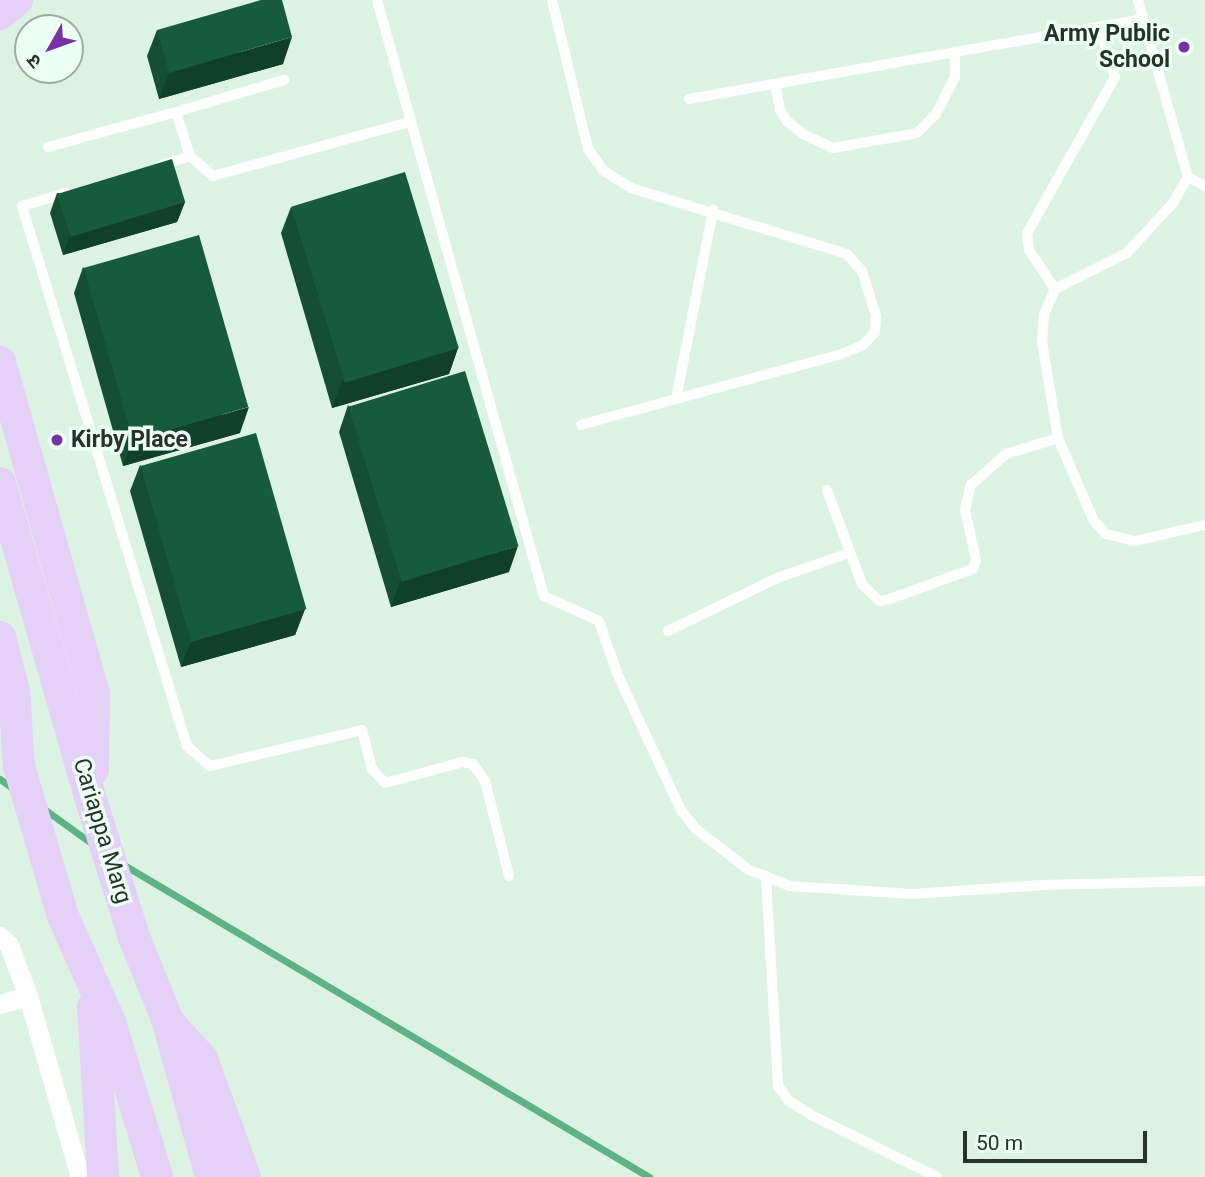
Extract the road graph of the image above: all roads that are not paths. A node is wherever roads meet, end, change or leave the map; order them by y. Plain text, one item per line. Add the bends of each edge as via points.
1 (17, 0) edge
2 (377, 0) edge
3 (552, 0) edge
4 (1138, 0) edge
5 (0, 14) edge
6 (1143, 19) junction
7 (1099, 27) junction
8 (955, 52) junction
9 (284, 79) dead end
10 (775, 84) junction
11 (689, 99) dead end
12 (176, 112) junction
13 (409, 122) junction
14 (48, 148) dead end
15 (190, 156) junction
16 (151, 168) edge
17 (1188, 177) junction
18 (1205, 186) edge
19 (74, 191) edge
20 (713, 210) junction
21 (1055, 289) junction
22 (0, 362) edge
23 (676, 399) junction
24 (581, 425) dead end
25 (1058, 438) junction
26 (0, 483) edge
27 (827, 490) dead end
28 (1205, 525) edge
29 (849, 553) junction
30 (668, 631) dead end
31 (0, 637) edge
32 (0, 734) edge
33 (19, 766) junction
34 (92, 803) junction
35 (509, 876) dead end
36 (766, 876) junction
37 (1205, 881) edge
38 (0, 936) edge
39 (92, 981) junction
40 (28, 996) junction
41 (0, 1004) edge
42 (167, 1020) junction
43 (79, 1177) edge
44 (103, 1177) edge
45 (157, 1177) edge
46 (211, 1177) edge
47 (245, 1177) edge
48 (937, 1177) edge

1 - 5 main road
2 - 13 lane
3 - 20 lane via 588,149 604,171 631,188
4 - 6 lane
6 - 7 lane
6 - 17 lane
7 - 8 lane
7 - 21 lane via 1115,77 1027,233 1029,250
8 - 10 lane
8 - 10 lane via 955,77 936,114 917,133 845,146 820,144 795,128 780,110
9 - 12 lane
10 - 11 lane
12 - 14 lane
12 - 15 lane
13 - 15 lane via 213,176
13 - 36 lane via 544,596 599,621 617,673 681,810 716,848
15 - 16 lane
17 - 18 lane
17 - 21 lane via 1173,203 1127,253
19 - 35 lane via 22,206 187,746 210,766 362,730 372,769 385,783 463,762 473,764 485,781
20 - 23 lane
20 - 23 lane via 847,254 863,271 876,316 875,332 863,345 842,354
21 - 25 lane via 1044,315 1042,342
22 - 34 main road via 94,694
23 - 24 lane
25 - 28 lane via 1090,512 1106,534 1135,541
25 - 29 lane via 1006,454 971,485 965,510 976,560 964,576 879,601 862,584
26 - 34 main road, Cariappa Marg
27 - 29 lane
29 - 30 lane via 777,578
31 - 33 main road via 14,691
32 - 33 main road
33 - 39 main road via 63,916
34 - 42 main road, Cariappa Marg via 134,936
36 - 37 lane via 790,886 912,894
36 - 48 lane via 778,1086 789,1101 811,1115
38 - 40 street via 9,945
39 - 44 main road
39 - 45 main road via 110,1022
40 - 41 street
40 - 43 street
42 - 46 main road, Cariappa Marg
42 - 47 main road via 202,1059

